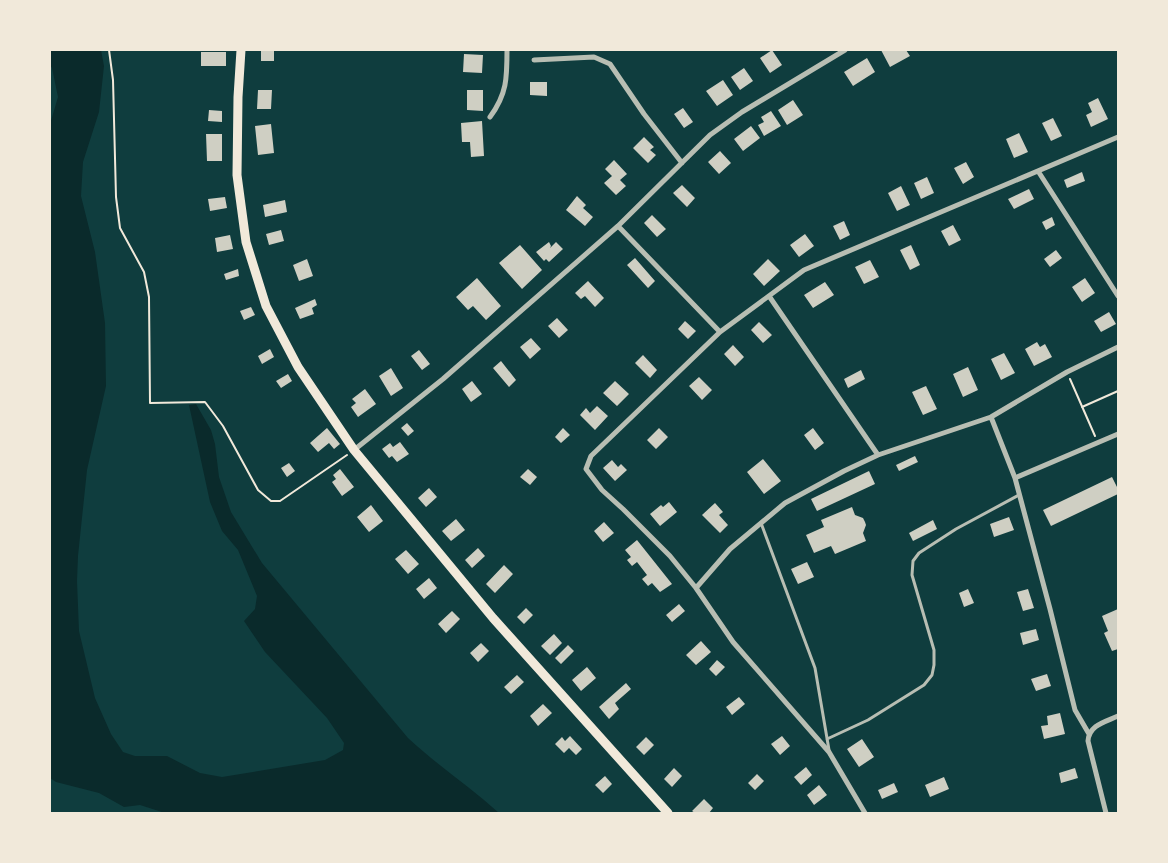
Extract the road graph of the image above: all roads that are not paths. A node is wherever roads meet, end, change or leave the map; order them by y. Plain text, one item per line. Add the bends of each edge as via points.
1 (241, 50) edge
2 (507, 50) edge
3 (845, 50) edge
4 (534, 60) dead end
5 (490, 118) dead end
6 (1118, 136) edge
7 (682, 163) junction
8 (1038, 171) junction
9 (618, 226) junction
10 (769, 296) junction
11 (1118, 296) edge
12 (720, 332) junction
13 (1118, 347) edge
14 (991, 417) junction
15 (1118, 434) edge
16 (354, 450) junction
17 (878, 454) junction
18 (1015, 478) junction
19 (1019, 495) junction
20 (760, 522) junction
21 (696, 588) junction
22 (1118, 716) edge
23 (1089, 734) junction
24 (827, 739) junction
25 (829, 752) junction
26 (668, 813) edge
27 (865, 813) edge
28 (1106, 813) edge

1 - 16 main road via 237,175 246,242 266,306 298,367
2 - 5 street via 507,77 500,103
3 - 7 street via 742,112 710,135
4 - 7 street via 594,57 610,64
6 - 8 street
7 - 9 street
8 - 10 street via 804,270
8 - 11 street
9 - 12 street
9 - 16 street via 443,379
10 - 12 street
10 - 17 street
12 - 21 street via 590,456 586,468
13 - 14 street via 1067,372
14 - 17 street
14 - 18 street
15 - 18 street
16 - 26 main road via 493,618
17 - 20 street via 785,504
18 - 19 street
19 - 23 street via 1075,710
19 - 24 lane via 956,529 919,553 914,561 912,575 934,650 932,675 924,685 868,720
20 - 21 street via 730,549
20 - 24 lane via 816,668
21 - 25 street via 733,642
22 - 23 street via 1093,728
23 - 28 street
24 - 25 lane
25 - 27 street

